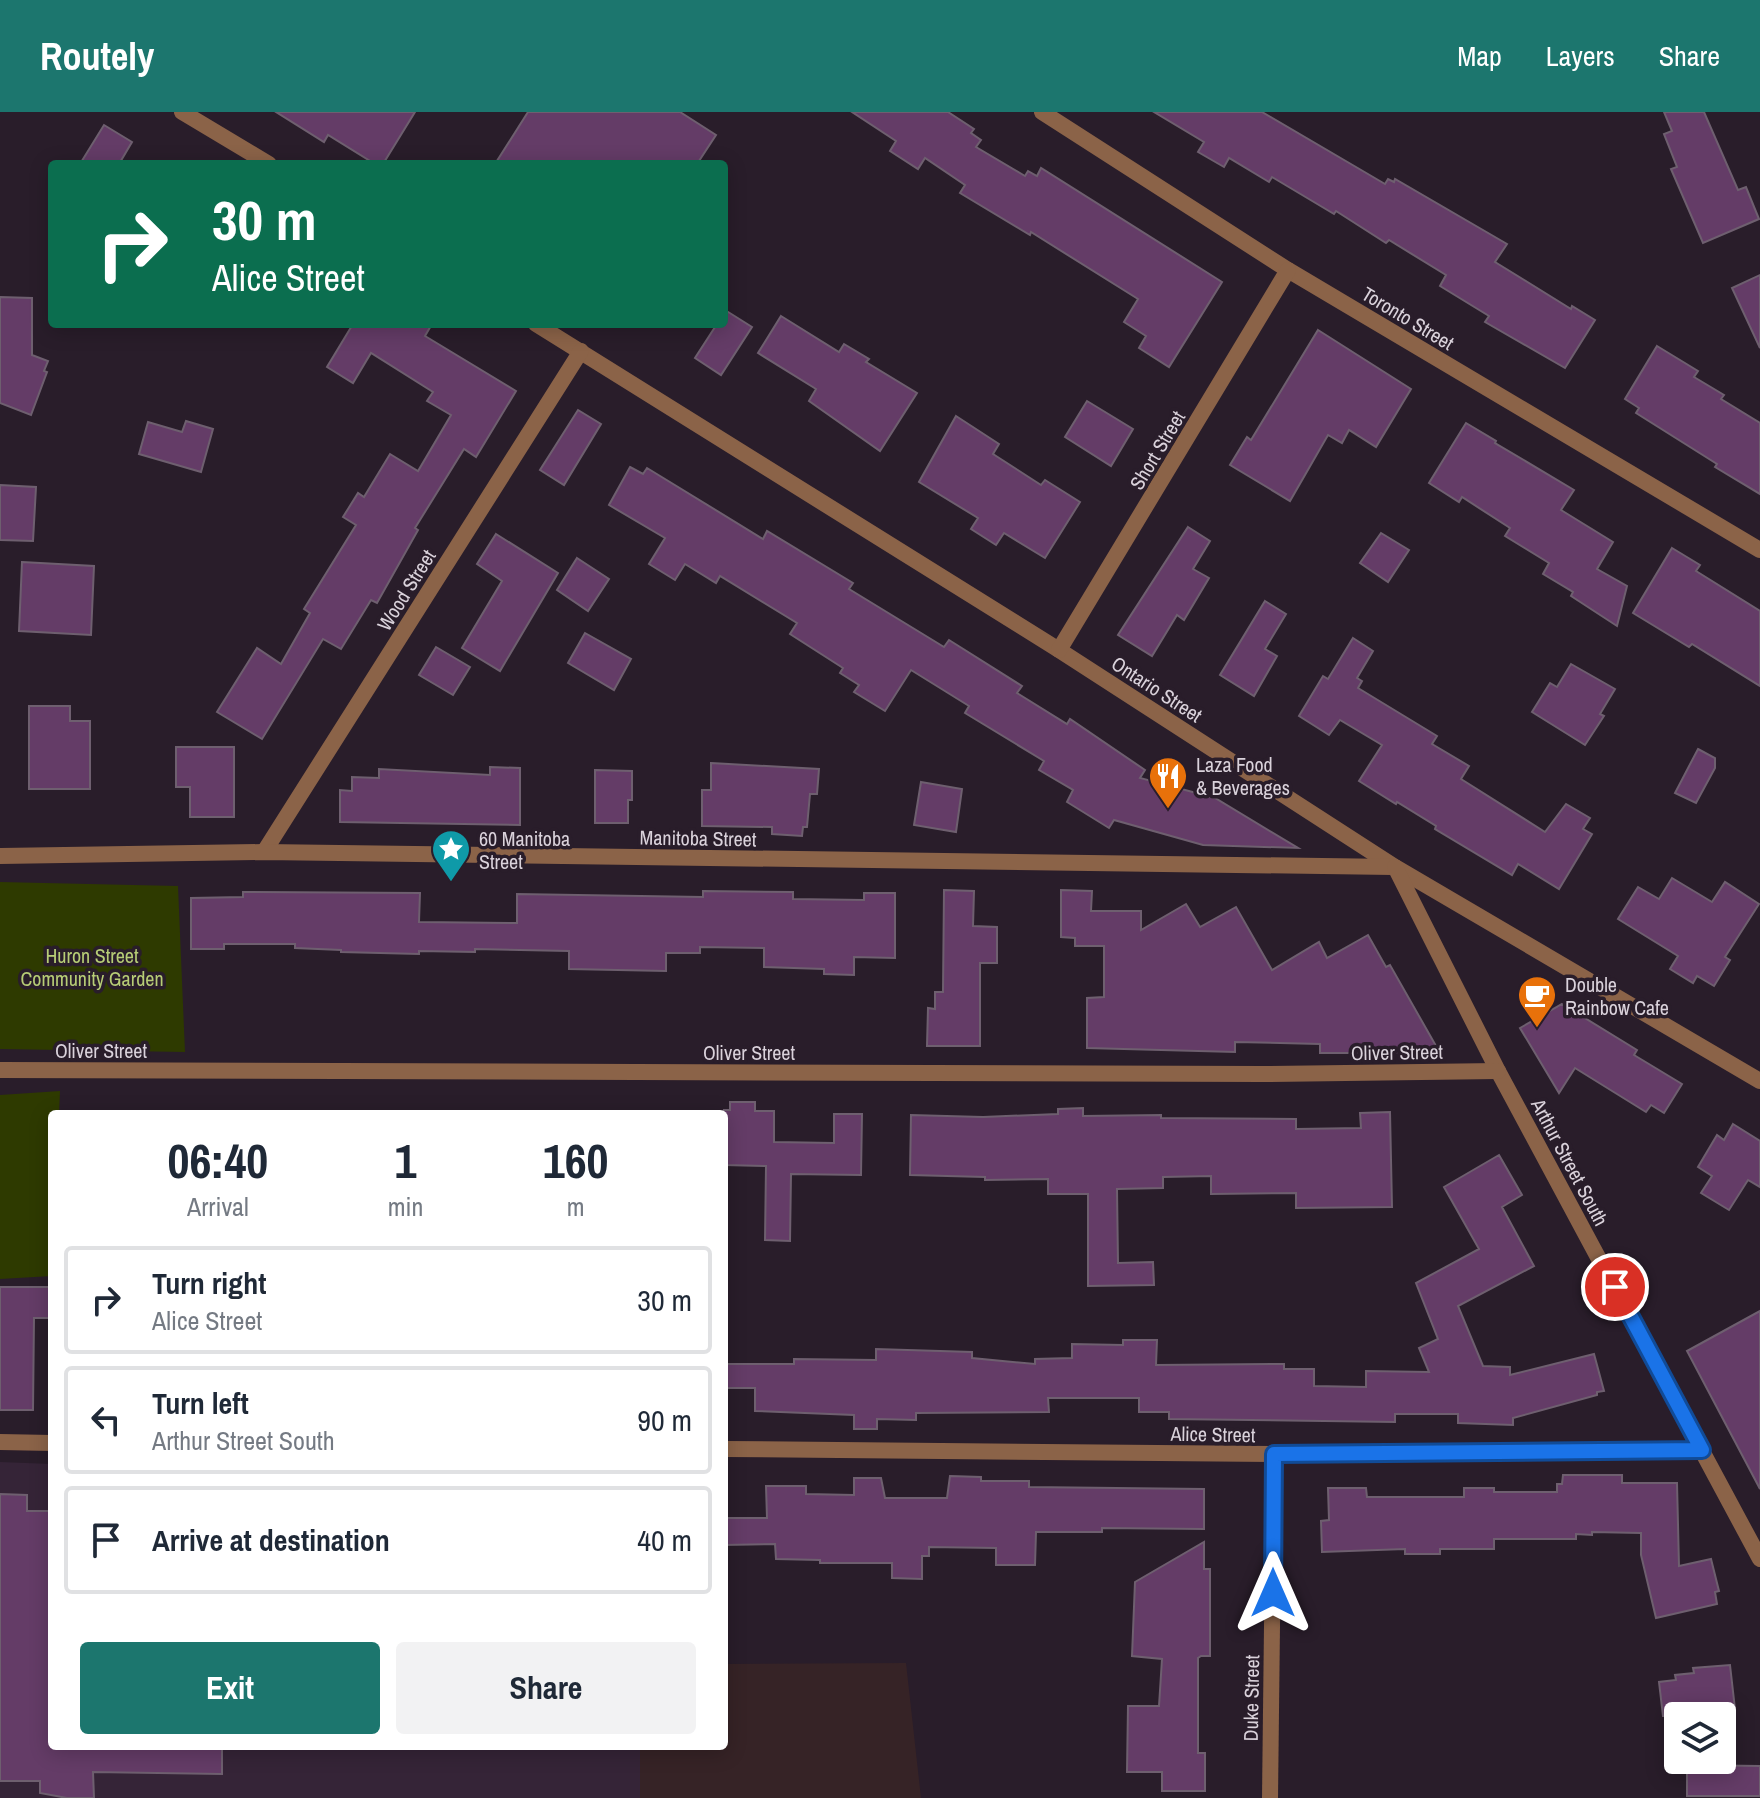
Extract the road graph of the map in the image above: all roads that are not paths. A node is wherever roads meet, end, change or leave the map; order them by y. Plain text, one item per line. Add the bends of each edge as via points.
1 (182, 112) edge
2 (1042, 112) edge
3 (262, 160) edge
4 (1288, 270) junction
5 (543, 328) edge
6 (581, 351) junction
7 (1760, 550) edge
8 (1059, 650) junction
9 (264, 852) junction
10 (0, 856) edge
11 (1395, 867) junction
12 (0, 1070) edge
13 (1498, 1071) junction
14 (1760, 1081) edge
15 (0, 1442) edge
16 (48, 1443) edge
17 (728, 1449) edge
18 (1702, 1450) junction
19 (1274, 1454) junction
20 (1760, 1559) edge
21 (1270, 1798) edge

1 - 3 street
2 - 4 street, Toronto Street
4 - 7 street, Toronto Street
4 - 8 street, Short Street
5 - 6 street, Ontario Street
6 - 8 street, Ontario Street
6 - 9 street, Wood Street
8 - 11 street, Ontario Street
9 - 10 street, Manitoba Street
9 - 11 street, Manitoba Street
11 - 13 street, Arthur Street South
11 - 14 street, Ontario Street
12 - 13 street, Oliver Street
13 - 18 street, Arthur Street South
15 - 16 street
17 - 19 street, Alice Street
18 - 19 street, Alice Street
18 - 20 street, Arthur Street South
19 - 21 street, Duke Street

